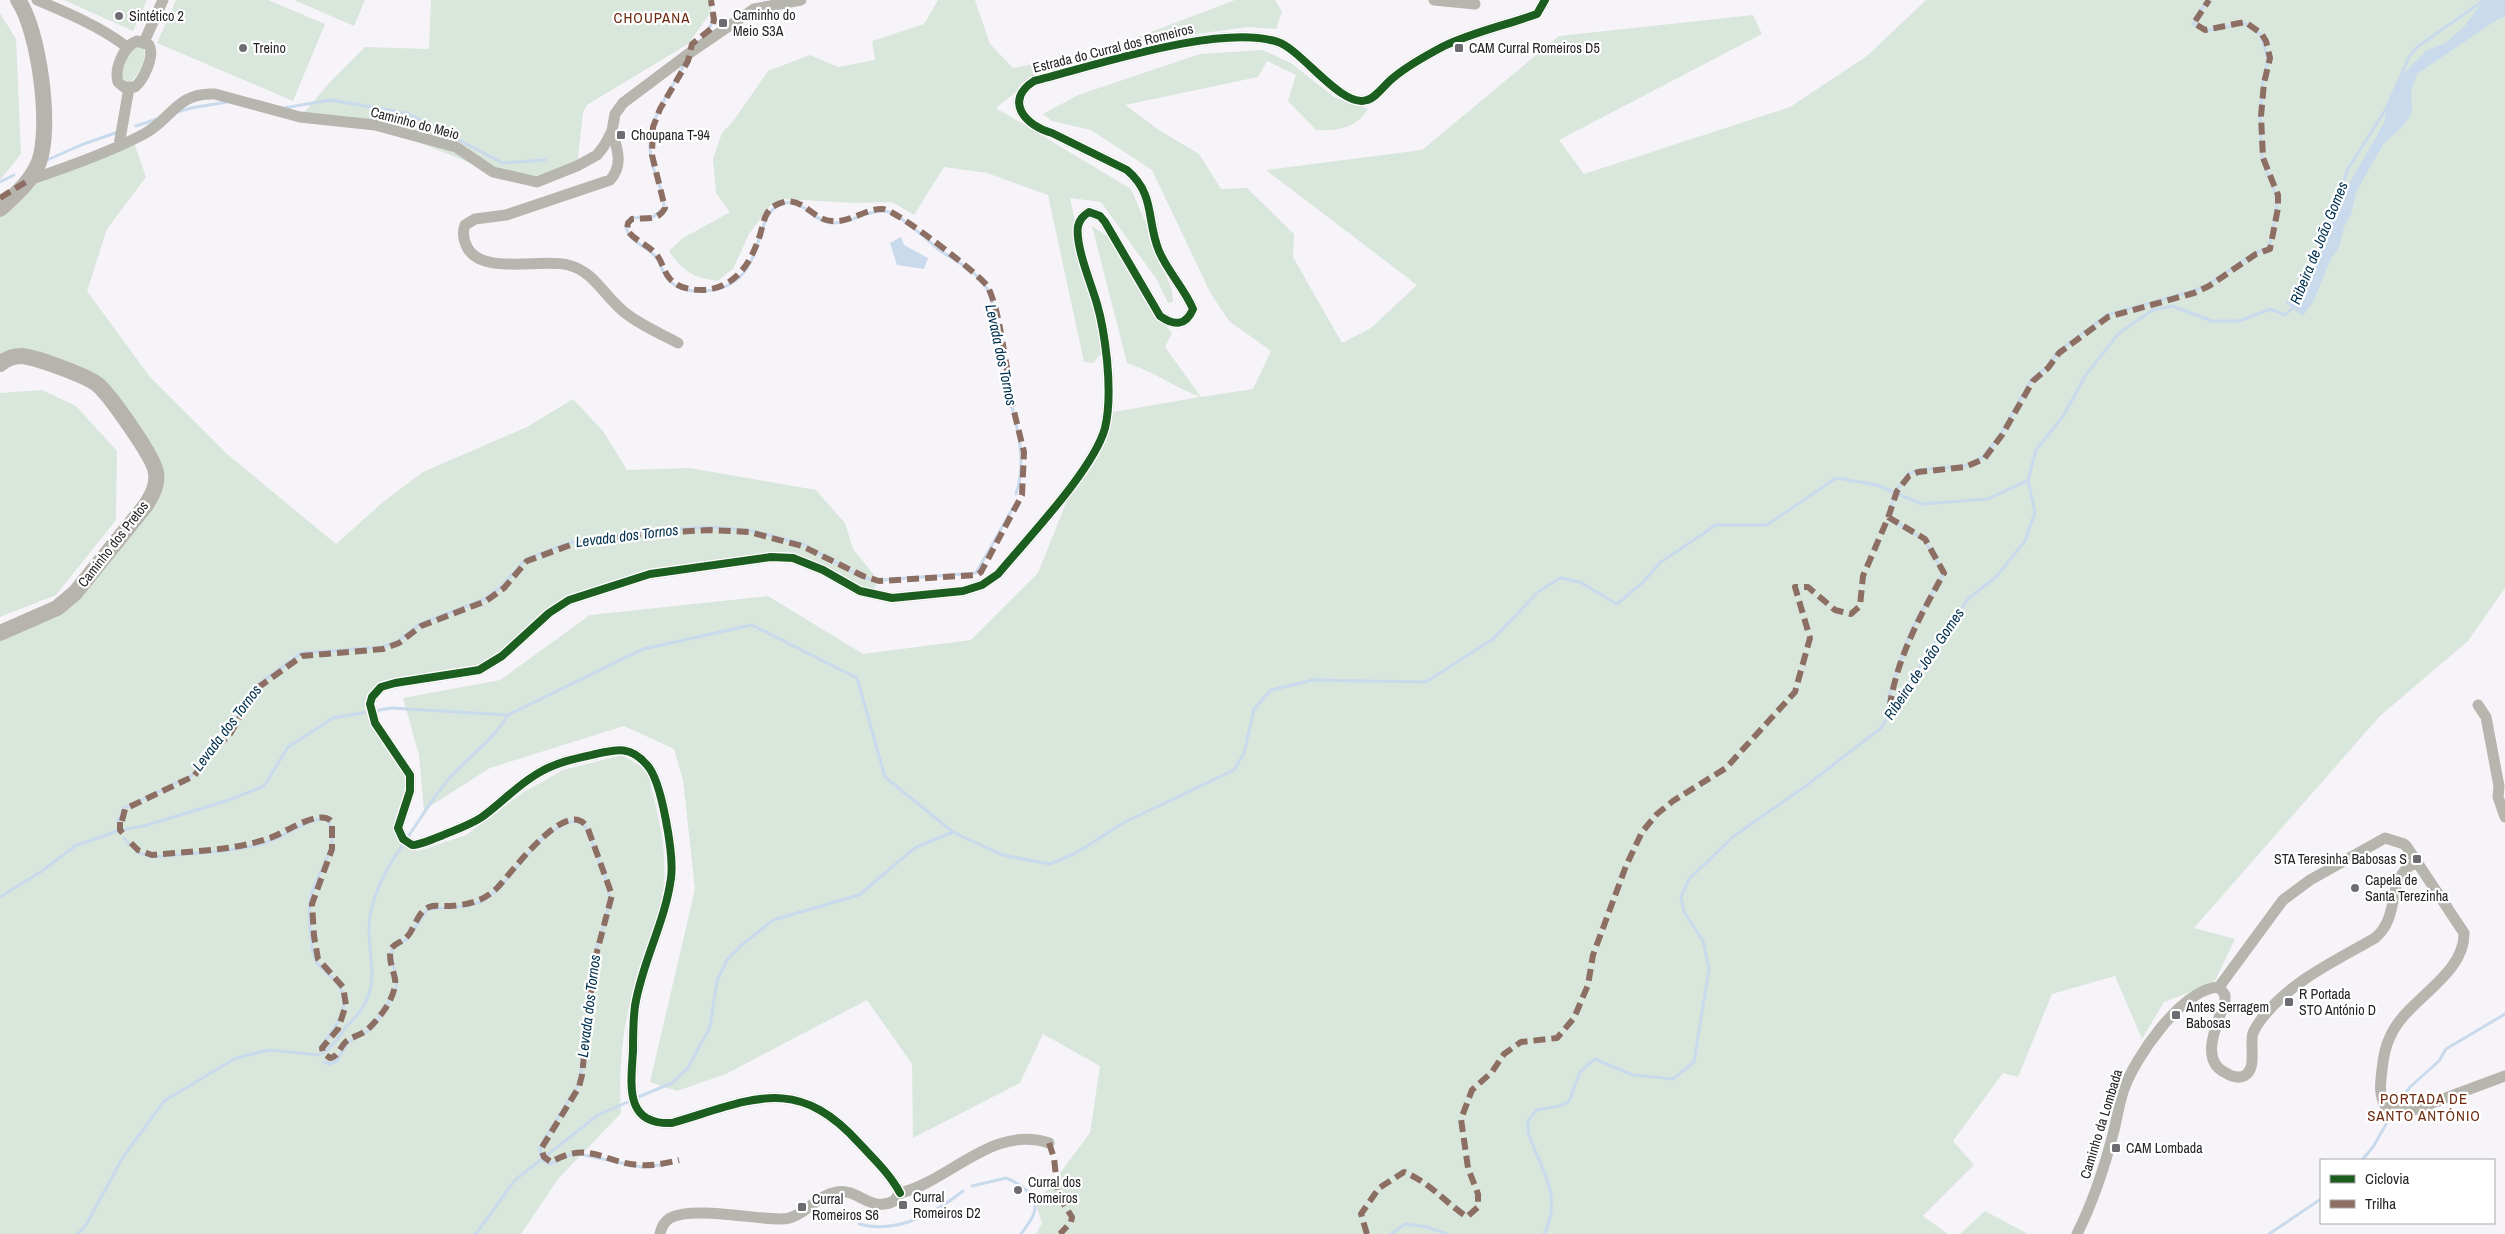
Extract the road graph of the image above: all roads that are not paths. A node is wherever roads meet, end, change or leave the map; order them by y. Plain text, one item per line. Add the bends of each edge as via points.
1 (18, 0) edge
2 (37, 0) edge
3 (163, 0) edge
4 (801, 0) edge
5 (1434, 0) edge
6 (1545, 0) edge
7 (1475, 4) dead end
8 (144, 42) junction
9 (127, 47) junction
10 (129, 88) junction
11 (612, 131) junction
12 (119, 145) junction
13 (30, 180) junction
14 (0, 209) edge
15 (678, 343) dead end
16 (0, 364) edge
17 (0, 633) edge
18 (2478, 705) dead end
19 (2505, 817) edge
20 (2416, 862) junction
21 (2219, 987) junction
22 (2505, 1076) edge
23 (1049, 1143) dead end
24 (900, 1193) junction
25 (660, 1234) edge
26 (2077, 1234) edge

1 - 13 main road via 31,28 44,113 44,144
2 - 9 street via 72,15
3 - 8 street
4 - 11 street, Caminho do Meio via 757,7 691,52 623,103 615,114
5 - 7 street
6 - 24 street, Estrada do Curral dos Romeiros via 1537,14 1444,46 1394,76 1369,100 1358,101 1332,86 1278,42 1236,37 1186,43 1034,81 1026,86 1019,101 1026,121 1127,170 1141,184 1159,252 1193,309 1183,323 1175,324 1160,316 1105,222 1089,212 1082,216 1078,227 1080,244 1098,307 1107,359 1108,413 1105,428 1076,478 998,574 982,585 963,591 892,598 860,591 793,558 771,556 650,574 570,600 549,614 502,656 479,670 381,687 372,697 370,704 375,723 410,775 410,791 398,828 403,839 416,845 482,816 520,784 566,761 622,749 648,766 656,786 672,864 664,911 635,1006 631,1096 636,1107 643,1115 661,1123 672,1123 755,1099 783,1098 810,1104 835,1118 849,1131 884,1169
8 - 9 street via 137,41
8 - 10 street via 149,45 151,55 141,80
9 - 10 street via 117,79
10 - 12 street
11 - 12 street, Caminho do Meio via 597,155 537,182 493,172 456,146 375,125 300,117 203,93 180,102 146,133
11 - 15 street via 619,161 610,180 506,216 475,219 465,225 464,239 469,251 482,261 566,264 584,270 610,301 628,316
12 - 13 street, Caminho do Meio
13 - 14 main road
16 - 17 main road, Caminho dos Pretos via 7,358 23,356 85,377 98,385 150,457 156,471 153,493 146,505 75,592 57,608
18 - 19 street via 2486,717 2498,797
20 - 21 street via 2404,844 2385,838 2310,880 2283,900
20 - 21 street via 2401,874 2390,921 2383,931 2296,986 2264,1016 2254,1032 2252,1061 2244,1076 2234,1078 2220,1070 2213,1061 2211,1050 2225,1002 2225,995
20 - 22 street via 2464,934 2464,946 2456,963 2412,1007 2390,1036 2383,1059 2381,1099 2386,1107 2408,1112
21 - 26 street, Caminho da Lombada via 2203,990 2178,1010 2135,1064 2124,1090 2094,1200
23 - 24 street via 1030,1139 985,1148 921,1187
24 - 25 street via 894,1202 880,1206 846,1192 825,1196 798,1215 781,1220 710,1214 679,1215 665,1223

